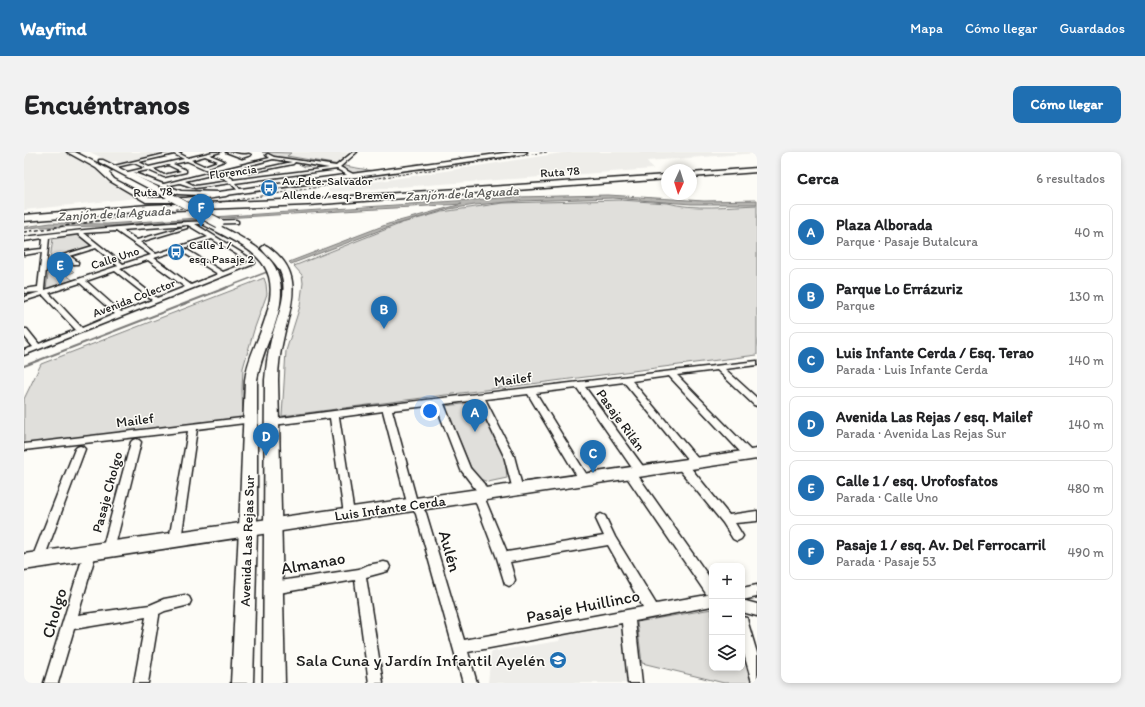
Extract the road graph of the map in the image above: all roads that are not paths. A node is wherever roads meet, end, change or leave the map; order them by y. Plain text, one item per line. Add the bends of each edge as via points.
1 (70, 152) edge
2 (83, 152) edge
3 (180, 152) edge
4 (218, 152) edge
5 (228, 152) edge
6 (354, 152) edge
7 (524, 152) edge
8 (174, 154) junction
9 (266, 154) dead end
10 (206, 155) junction
11 (249, 155) dead end
12 (273, 158) junction
13 (187, 159) junction
14 (135, 162) junction
15 (298, 162) junction
16 (169, 164) junction
17 (100, 167) junction
18 (112, 167) junction
19 (204, 167) junction
20 (236, 167) junction
21 (336, 168) junction
22 (148, 169) junction
23 (757, 169) edge
24 (119, 171) junction
25 (216, 172) junction
26 (249, 172) junction
27 (130, 173) junction
28 (697, 174) edge
29 (351, 175) junction
30 (661, 176) edge
31 (661, 176) edge
32 (263, 178) junction
33 (180, 181) junction
34 (234, 182) junction
35 (162, 186) junction
36 (240, 192) junction
37 (189, 194) junction
38 (226, 194) junction
39 (182, 200) junction
40 (24, 214) edge
41 (24, 218) edge
42 (236, 222) dead end
43 (191, 224) junction
44 (117, 229) junction
45 (79, 232) junction
46 (46, 236) junction
47 (213, 237) junction
48 (24, 239) edge
49 (136, 242) junction
50 (97, 246) junction
51 (180, 248) junction
52 (45, 250) junction
53 (24, 253) edge
54 (156, 256) junction
55 (149, 258) junction
56 (76, 263) dead end
57 (123, 267) junction
58 (116, 269) junction
59 (223, 276) junction
60 (82, 280) junction
61 (191, 288) junction
62 (24, 291) edge
63 (41, 291) junction
64 (24, 300) edge
65 (157, 301) junction
66 (120, 315) junction
67 (24, 331) edge
68 (81, 331) junction
69 (38, 348) junction
70 (24, 353) edge
71 (757, 363) edge
72 (719, 368) junction
73 (671, 374) junction
74 (626, 379) junction
75 (579, 385) junction
76 (531, 391) junction
77 (480, 397) junction
78 (439, 402) junction
79 (757, 403) edge
80 (387, 408) junction
81 (334, 414) junction
82 (250, 420) junction
83 (273, 422) junction
84 (193, 427) junction
85 (136, 442) dead end
86 (24, 447) edge
87 (80, 449) dead end
88 (753, 455) edge
89 (689, 464) junction
90 (636, 472) junction
91 (585, 480) junction
92 (518, 490) junction
93 (481, 495) junction
94 (415, 505) junction
95 (348, 514) junction
96 (757, 516) edge
97 (601, 519) dead end
98 (727, 520) junction
99 (273, 526) junction
100 (248, 529) junction
101 (737, 536) dead end
102 (175, 540) junction
103 (611, 540) junction
104 (108, 550) junction
105 (90, 553) junction
106 (503, 558) junction
107 (30, 562) edge
108 (384, 567) dead end
109 (360, 574) junction
110 (509, 580) dead end
111 (709, 586) edge
112 (273, 588) junction
113 (757, 591) edge
114 (745, 593) edge
115 (185, 601) dead end
116 (709, 601) edge
117 (745, 607) edge
118 (757, 610) edge
119 (653, 611) junction
120 (151, 612) junction
121 (628, 616) junction
122 (69, 623) junction
123 (745, 633) edge
124 (460, 647) junction
125 (757, 677) edge
126 (51, 683) edge
127 (141, 683) edge
128 (242, 683) edge
129 (274, 683) edge
130 (376, 683) edge
131 (470, 683) edge
132 (635, 683) edge

1 - 17 main road, Avenida Las Rejas Sur
2 - 18 main road, Avenida Las Rejas Sur
3 - 8 street
4 - 10 street
5 - 11 street via 242,157
6 - 21 street
7 - 29 main road
8 - 13 street
8 - 14 street
9 - 12 street
10 - 13 street
10 - 19 street via 222,161
12 - 15 street
12 - 20 street
13 - 16 street
13 - 19 street
14 - 18 street
14 - 22 street
15 - 21 street
15 - 26 street
16 - 22 street
16 - 22 street via 185,171 164,176
17 - 39 main road via 112,180 145,199
17 - 82 main road, Avenida Las Rejas Sur via 256,250 271,266 277,281 277,293 253,368
18 - 24 main road, Avenida Las Rejas Sur
19 - 25 street
20 - 25 street
20 - 26 street
21 - 29 street via 343,169
21 - 32 street, Florencia
22 - 27 street
23 - 28 highway
24 - 27 main road
24 - 83 main road, Avenida Las Rejas Sur, bridge via 252,239 280,262 288,280 288,300 273,360
25 - 33 street
25 - 34 street
26 - 32 street
27 - 35 main road
29 - 36 main road
30 - 40 highway, Ruta 78 via 303,199 123,206
31 - 41 highway, Ruta 78 via 319,202 143,208
32 - 34 street, Florencia
33 - 34 street, Florencia via 194,187
33 - 35 street
34 - 36 street
35 - 37 main road
36 - 38 main road
37 - 38 main road
37 - 39 main road
38 - 39 main road
42 - 43 street
43 - 44 street
43 - 47 street
43 - 49 street
44 - 45 street
44 - 49 street
45 - 46 street
45 - 50 street
46 - 48 street
46 - 52 street
47 - 51 street, Calle Uno
47 - 59 street, Avenida Colector via 252,263
49 - 54 street
50 - 56 street via 66,255
50 - 57 street
51 - 54 street, Calle Uno
51 - 59 street
52 - 53 street
52 - 63 street
54 - 55 street, Calle Uno
55 - 57 street, Calle Uno
55 - 61 street
57 - 58 street, Calle Uno
58 - 60 street, Calle Uno
58 - 65 street
59 - 61 street, Avenida Colector
60 - 63 street, Calle Uno
60 - 66 street
61 - 65 street, Avenida Colector
62 - 63 street
63 - 64 street, Calle Uno
63 - 68 street
65 - 66 street, Avenida Colector
66 - 68 street, Avenida Colector
67 - 69 street
68 - 69 street, Avenida Colector
69 - 70 street, Avenida Colector
71 - 72 street, Mailef
72 - 73 street, Mailef
72 - 79 street
73 - 74 street, Mailef
73 - 88 street
74 - 75 street, Mailef
74 - 89 street
75 - 76 street, Mailef
75 - 90 street, Pasaje Rilán
76 - 77 street, Mailef
76 - 91 street
77 - 78 street, Mailef
77 - 92 street via 509,456
78 - 80 street, Mailef
78 - 93 street via 466,470 480,487
80 - 81 street, Mailef
80 - 94 street, Aulén via 411,499
81 - 83 street, Mailef
81 - 95 street
82 - 84 street, Mailef
82 - 100 main road, Avenida Las Rejas Sur
83 - 99 main road, Avenida Las Rejas Sur
84 - 86 street, Mailef
84 - 102 street
85 - 104 street, Pasaje Cholgo
87 - 107 street
88 - 89 main road, Luis Infante Cerda
89 - 90 main road, Luis Infante Cerda
89 - 98 street
90 - 91 main road, Luis Infante Cerda
90 - 111 street, Pasaje Rilán
91 - 92 main road, Luis Infante Cerda
92 - 93 main road, Luis Infante Cerda
93 - 94 main road, Luis Infante Cerda
93 - 106 street
94 - 95 main road, Luis Infante Cerda
94 - 124 street, Aulén via 421,513
95 - 99 main road, Luis Infante Cerda
96 - 98 street
97 - 103 street
98 - 101 street
99 - 100 main road, Luis Infante Cerda
99 - 112 main road, Avenida Las Rejas Sur
100 - 102 main road, Luis Infante Cerda
100 - 128 main road, Avenida Las Rejas Sur
102 - 104 main road, Luis Infante Cerda
103 - 106 street
103 - 119 street
104 - 105 main road, Luis Infante Cerda
105 - 107 main road, Luis Infante Cerda
105 - 122 street, Cholgo
106 - 110 street
108 - 109 street, Almanao
109 - 112 street, Almanao
109 - 130 street, Almanao
112 - 129 main road, Avenida Las Rejas Sur
113 - 114 street
115 - 120 street via 164,605
116 - 119 street, Pasaje Huillinco
117 - 118 street
119 - 121 street, Pasaje Huillinco
120 - 122 street via 146,610
120 - 127 street via 153,616
121 - 124 street, Pasaje Huillinco
121 - 132 street
122 - 126 street, Cholgo
123 - 125 street
124 - 131 street, Aulén

